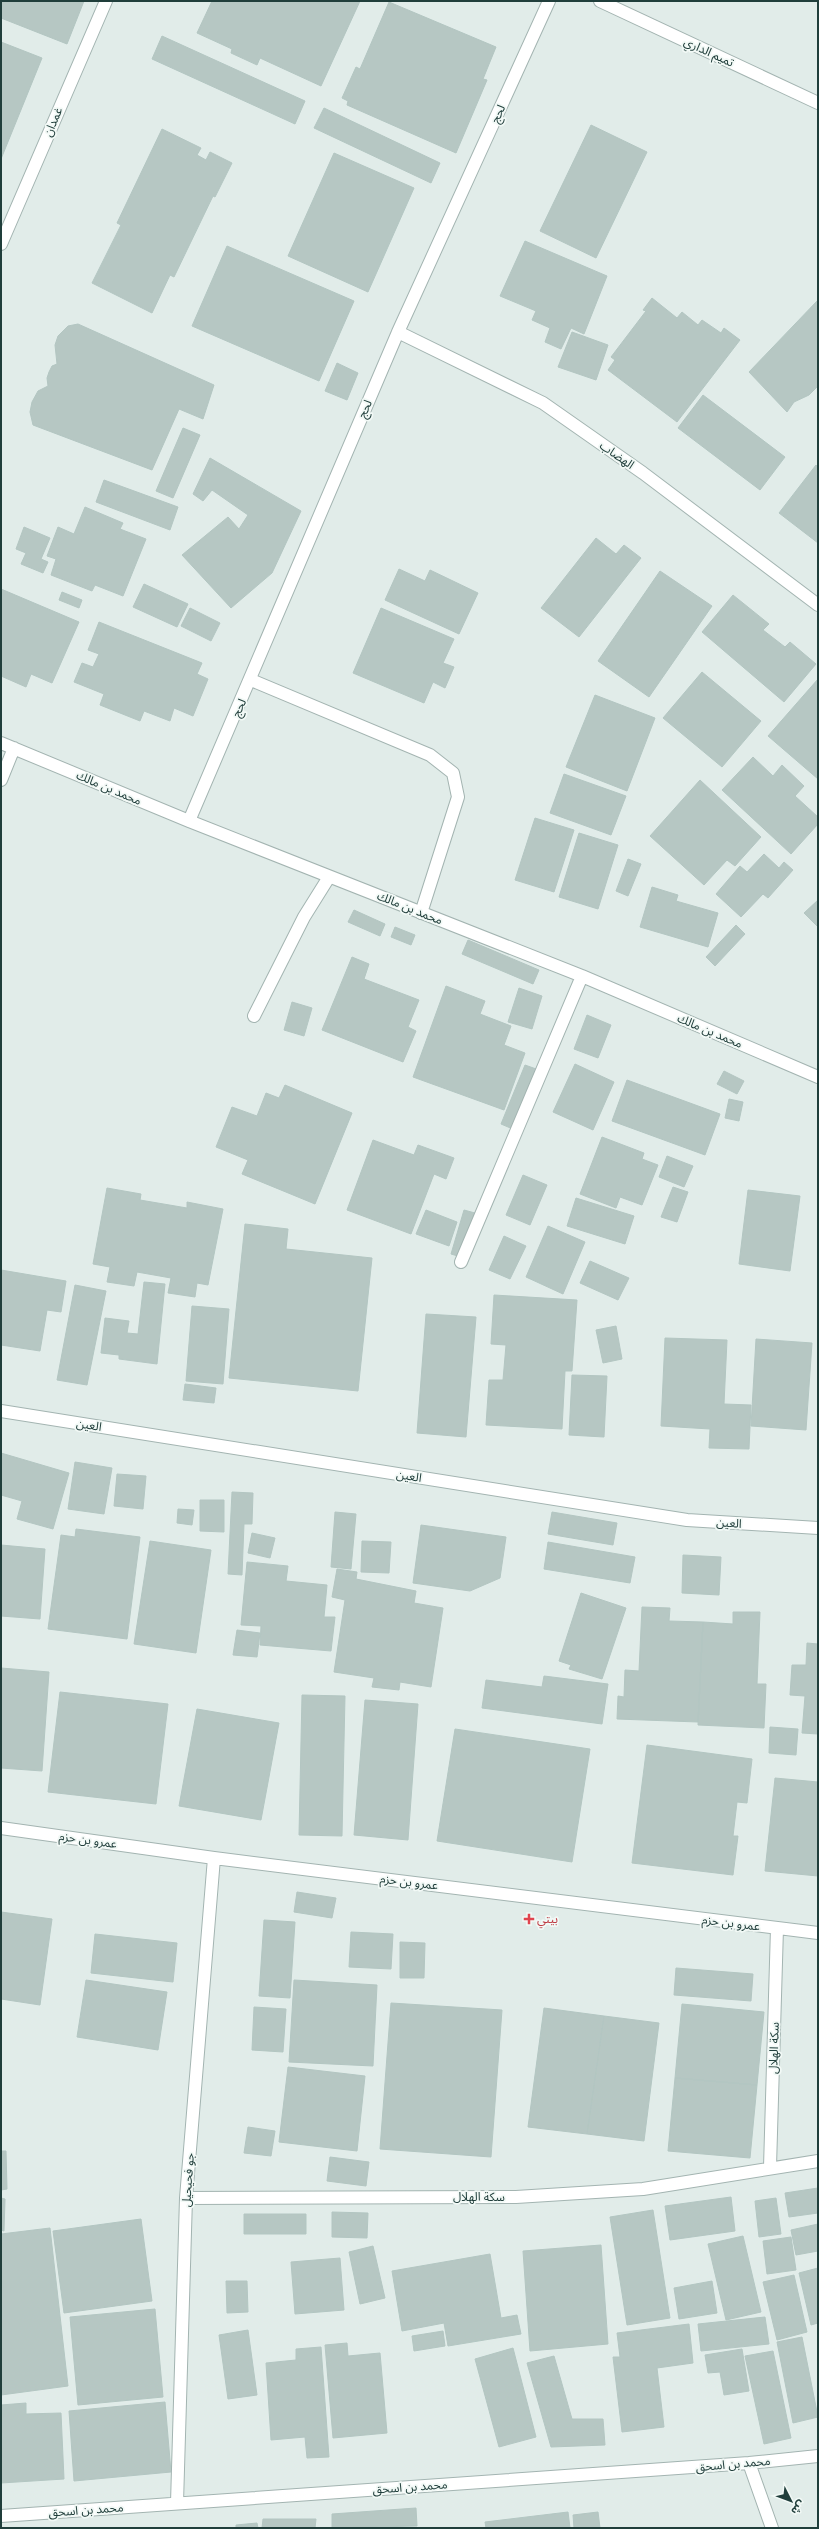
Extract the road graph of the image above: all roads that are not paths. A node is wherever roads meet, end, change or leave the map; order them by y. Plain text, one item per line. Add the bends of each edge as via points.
1 (106, 1) edge
2 (549, 1) edge
3 (600, 1) edge
4 (818, 103) edge
5 (1, 244) edge
6 (398, 332) junction
7 (818, 605) edge
8 (251, 680) junction
9 (1, 743) edge
10 (14, 748) junction
11 (1, 780) edge
12 (189, 821) junction
13 (329, 876) junction
14 (421, 913) junction
15 (582, 976) junction
16 (254, 1016) dead end
17 (818, 1076) edge
18 (461, 1262) dead end
19 (1, 1411) edge
20 (818, 1528) edge
21 (1, 1828) edge
22 (214, 1858) junction
23 (777, 1928) junction
24 (818, 1933) edge
25 (818, 2161) edge
26 (770, 2167) junction
27 (186, 2198) junction
28 (818, 2456) edge
29 (749, 2463) junction
30 (177, 2503) junction
31 (1, 2516) edge
32 (772, 2528) edge

1 - 5 street, غمدان
2 - 6 street, لحج
3 - 4 street, تميم الداري
6 - 7 street, الهضاب via 543,403 642,473
6 - 8 street, لحج
8 - 12 street, لحج
8 - 14 street via 430,755 453,773 458,797
9 - 10 street, محمد بن مالك
10 - 11 street
10 - 12 street, محمد بن مالك
12 - 13 street, محمد بن مالك
13 - 14 street, محمد بن مالك
13 - 16 street via 304,917
14 - 15 street, محمد بن مالك
15 - 17 street, محمد بن مالك
15 - 18 street
19 - 20 street, العين via 687,1520
21 - 22 street, عمرو بن حزم
22 - 23 street, عمرو بن حزم
22 - 27 street, جو فحيحيل
23 - 24 street, عمرو بن حزم
23 - 26 street, سكة الهلال
25 - 26 street, سكة الهلال
26 - 27 street, سكة الهلال via 643,2189 516,2196
27 - 30 street, جو فحيحيل
28 - 29 street, محمد بن اسحق
29 - 30 street, محمد بن اسحق
29 - 32 street
30 - 31 street, محمد بن اسحق

